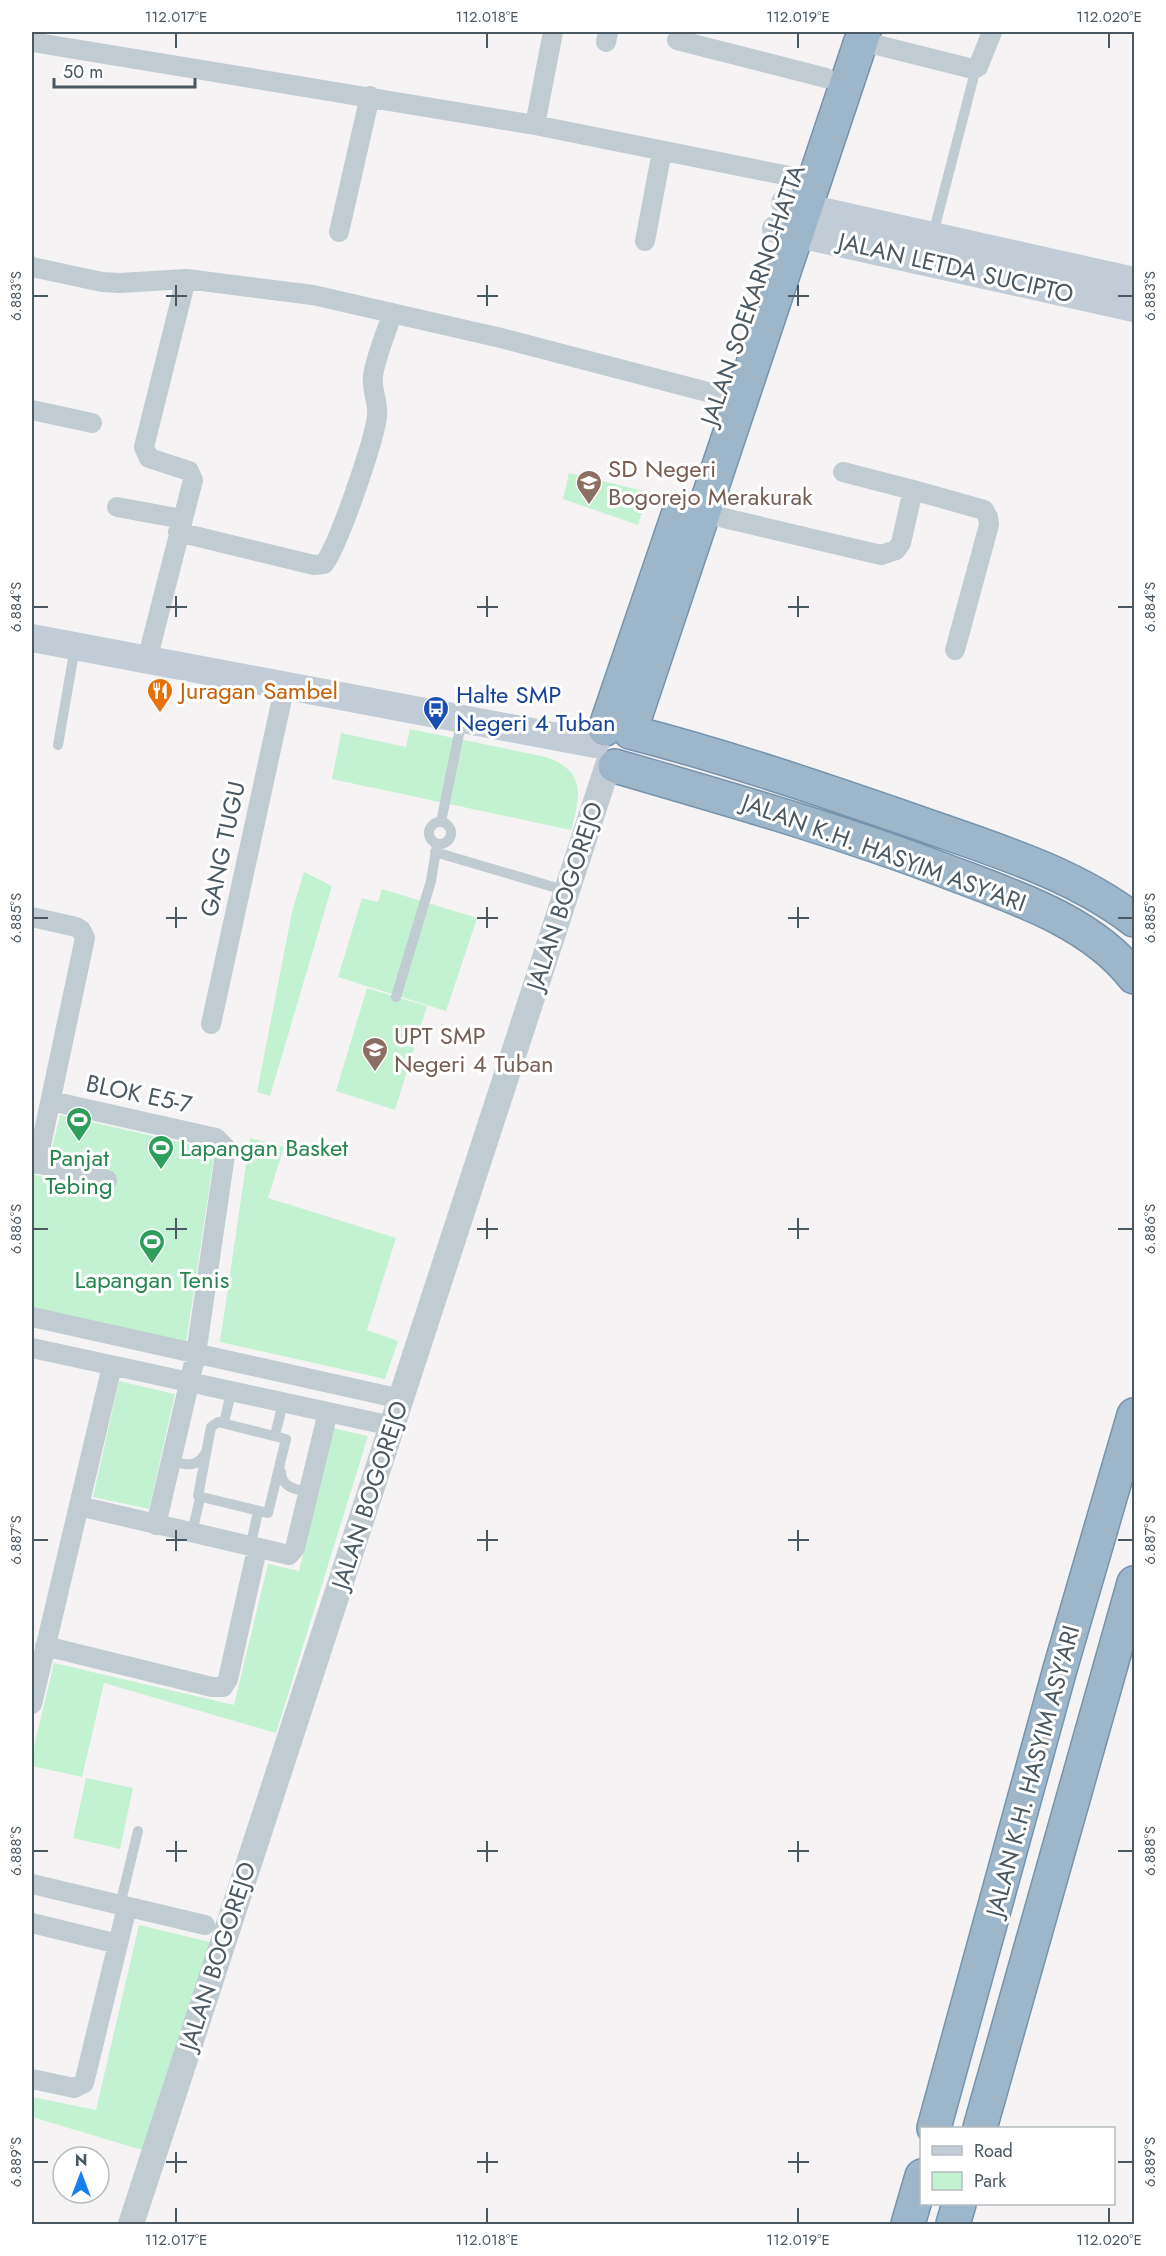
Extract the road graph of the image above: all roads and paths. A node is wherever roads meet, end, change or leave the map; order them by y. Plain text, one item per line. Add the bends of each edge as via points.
1 (553, 32) edge
2 (992, 32) edge
3 (855, 35) edge
4 (677, 40) dead end
5 (32, 42) edge
6 (976, 68) junction
7 (826, 78) junction
8 (370, 96) junction
9 (535, 125) junction
10 (662, 151) junction
11 (792, 210) junction
12 (339, 232) dead end
13 (933, 236) junction
14 (645, 241) dead end
15 (32, 267) edge
16 (186, 279) junction
17 (1134, 281) edge
18 (1134, 308) edge
19 (392, 314) junction
20 (720, 395) junction
21 (32, 410) edge
22 (92, 423) dead end
23 (843, 472) dead end
24 (913, 490) junction
25 (117, 507) dead end
26 (691, 525) junction
27 (180, 526) junction
28 (32, 638) edge
29 (75, 646) junction
30 (956, 650) dead end
31 (147, 660) junction
32 (285, 686) junction
33 (462, 718) junction
34 (58, 745) dead end
35 (611, 747) junction
36 (441, 822) junction
37 (436, 848) junction
38 (567, 891) junction
39 (32, 917) edge
40 (1134, 920) edge
41 (1134, 977) edge
42 (396, 997) dead end
43 (211, 1024) dead end
44 (51, 1101) junction
45 (34, 1163) edge
46 (107, 1180) dead end
47 (32, 1317) edge
48 (32, 1348) edge
49 (196, 1354) junction
50 (112, 1366) junction
51 (189, 1383) junction
52 (231, 1392) junction
53 (401, 1399) junction
54 (283, 1403) junction
55 (328, 1413) junction
56 (1134, 1414) edge
57 (224, 1423) junction
58 (392, 1426) junction
59 (275, 1435) junction
60 (206, 1452) junction
61 (171, 1461) junction
62 (281, 1469) junction
63 (309, 1492) junction
64 (200, 1498) junction
65 (79, 1506) junction
66 (258, 1512) junction
67 (156, 1525) junction
68 (192, 1533) junction
69 (254, 1548) junction
70 (1134, 1583) edge
71 (45, 1646) junction
72 (32, 1697) edge
73 (138, 1831) dead end
74 (32, 1884) edge
75 (1049, 1885) junction
76 (124, 1906) junction
77 (32, 1923) edge
78 (205, 1925) dead end
79 (118, 1944) junction
80 (32, 2079) edge
81 (945, 2123) edge
82 (980, 2127) edge
83 (920, 2180) edge
84 (936, 2205) edge
85 (959, 2205) edge
86 (131, 2224) edge
87 (909, 2224) edge
88 (930, 2224) edge
89 (953, 2224) edge

1 - 9 street
2 - 6 street via 983,62
3 - 6 street
3 - 7 highway, JALAN SOEKARNO-HATTA
3 - 11 highway, JALAN SOEKARNO-HATTA
4 - 7 street
5 - 8 street
6 - 13 lane
7 - 11 highway, JALAN SOEKARNO-HATTA
8 - 9 street
8 - 12 street
9 - 10 street
10 - 11 street
10 - 14 street
11 - 13 main road, JALAN LETDA SUCIPTO
11 - 18 main road, JALAN LETDA SUCIPTO
11 - 20 highway, JALAN SOEKARNO-HATTA
11 - 26 highway, JALAN SOEKARNO-HATTA
13 - 17 main road, JALAN LETDA SUCIPTO
15 - 16 street via 120,283
16 - 19 street via 313,295
16 - 27 street via 144,447 149,458 192,475
19 - 20 street
19 - 27 street via 373,375 378,409 374,431 324,564 314,565
20 - 26 highway, JALAN SOEKARNO-HATTA
21 - 22 street
23 - 24 street
24 - 26 street via 901,543 887,555
24 - 30 street via 980,508 988,517
25 - 27 street
26 - 35 highway, JALAN SOEKARNO-HATTA
27 - 31 street
28 - 29 main road
29 - 31 main road
29 - 34 lane
31 - 32 main road
32 - 33 main road
32 - 43 street, GANG TUGU
33 - 35 main road
33 - 36 lane
35 - 38 street, JALAN BOGOREJO
35 - 40 highway, JALAN K.H. HASYIM ASY'ARI via 737,761 981,845 1063,879
35 - 41 highway, JALAN K.H. HASYIM ASY'ARI via 1003,894 1099,942
36 - 37 lane via 429,831
36 - 37 lane via 448,826 451,835
37 - 38 lane
37 - 42 lane via 431,880
38 - 53 street, JALAN BOGOREJO
39 - 44 street via 79,928 85,938
44 - 45 street
44 - 49 street, BLOK E5-7 via 216,1137 225,1144
45 - 46 street
47 - 49 street
48 - 50 street
49 - 51 street
49 - 53 street
50 - 51 street
50 - 65 street
51 - 52 street
51 - 61 street
52 - 54 street
52 - 57 lane
53 - 58 street, JALAN BOGOREJO
54 - 55 street
54 - 59 lane
55 - 58 street
55 - 63 street
56 - 81 highway, JALAN K.H. HASYIM ASY'ARI via 1060,1670
57 - 59 lane
57 - 60 lane via 212,1424
58 - 86 street, JALAN BOGOREJO
59 - 62 lane via 285,1437 287,1442
60 - 61 lane via 194,1464
60 - 64 lane via 197,1493
61 - 67 street
62 - 63 lane via 285,1485
62 - 66 lane via 271,1511
63 - 69 street via 292,1553 282,1555
64 - 66 lane
64 - 68 lane
65 - 67 street
65 - 71 street
66 - 69 lane
67 - 68 street
68 - 69 street
69 - 71 street via 223,1687
70 - 75 highway, JALAN K.H. HASYIM ASY'ARI
71 - 72 street
73 - 76 lane
74 - 76 street
75 - 81 highway via 1028,1902 1020,1916
75 - 82 highway, JALAN K.H. HASYIM ASY'ARI
76 - 78 street
76 - 79 street
77 - 79 street
79 - 80 street via 82,2085 74,2088
83 - 87 highway
84 - 88 highway
85 - 89 highway

